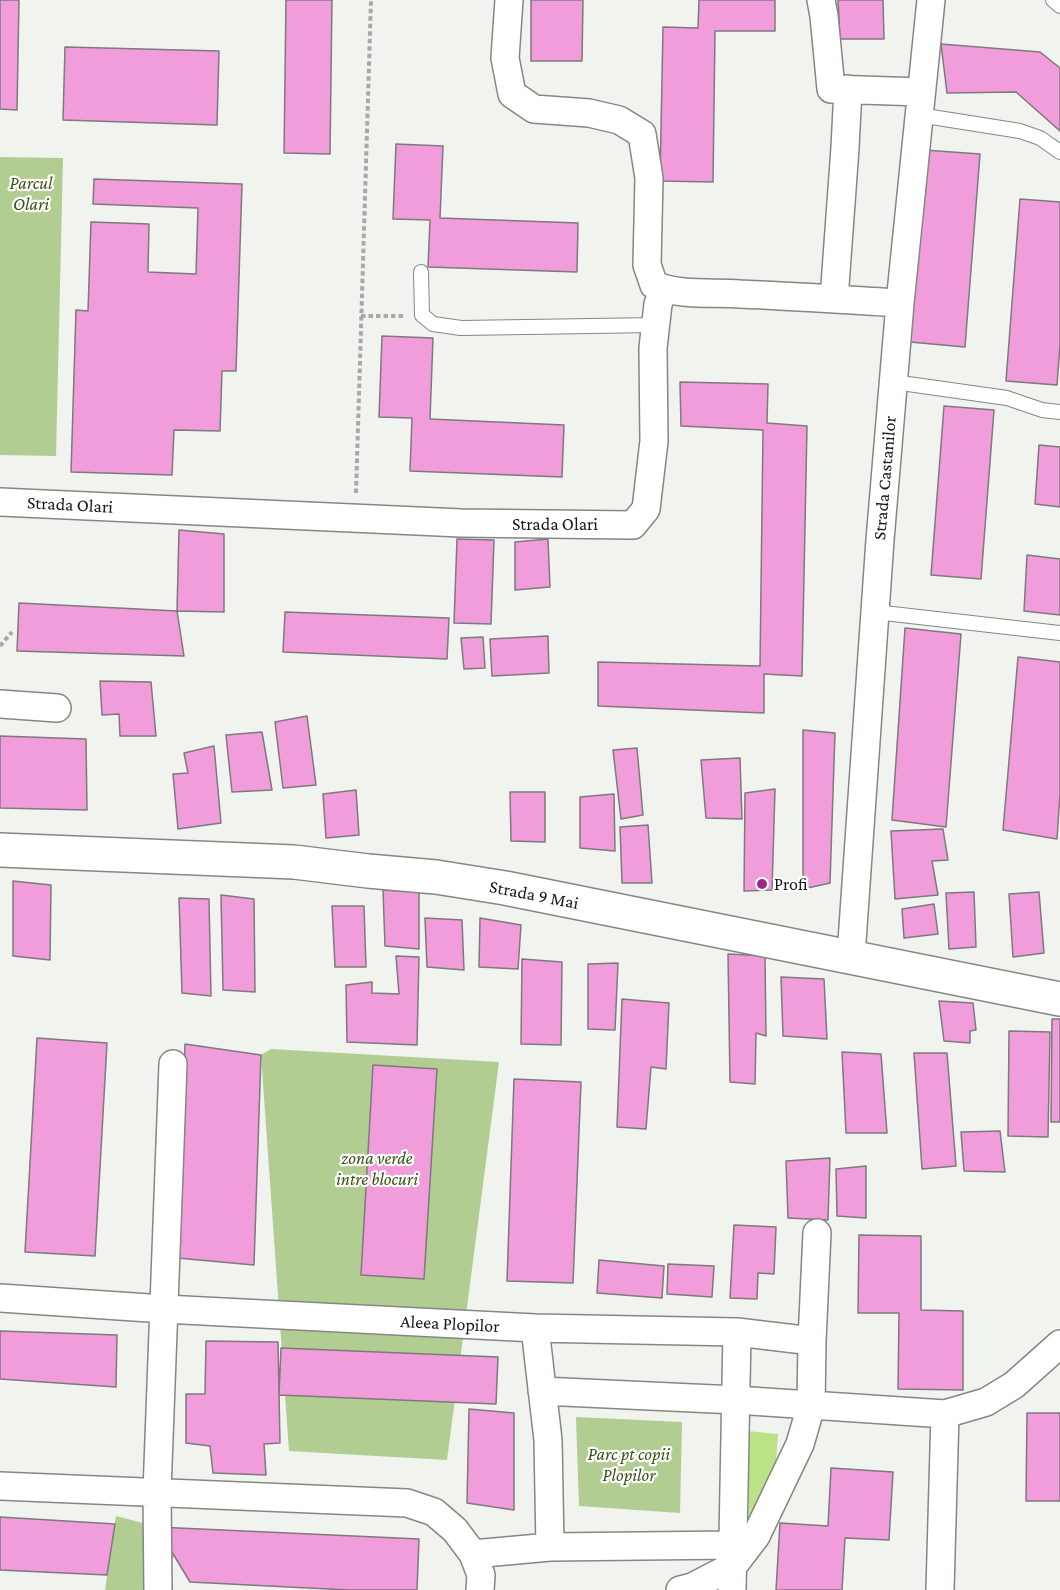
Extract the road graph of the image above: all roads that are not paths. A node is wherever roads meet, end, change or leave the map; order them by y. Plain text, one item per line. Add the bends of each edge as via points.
1 (509, 0) edge
2 (820, 0) edge
3 (931, 0) edge
4 (1053, 0) edge
5 (1060, 6) edge
6 (848, 89) junction
7 (920, 103) junction
8 (1060, 152) edge
9 (422, 272) dead end
10 (664, 289) junction
11 (834, 299) junction
12 (900, 303) junction
13 (656, 325) junction
14 (894, 382) junction
15 (1060, 412) edge
16 (0, 502) edge
17 (875, 612) junction
18 (1060, 633) edge
19 (0, 704) edge
20 (57, 708) dead end
21 (0, 850) edge
22 (851, 956) junction
23 (1060, 999) edge
24 (173, 1064) dead end
25 (817, 1233) dead end
26 (0, 1298) edge
27 (165, 1309) junction
28 (535, 1328) junction
29 (736, 1332) junction
30 (812, 1341) junction
31 (1060, 1344) edge
32 (543, 1391) junction
33 (736, 1400) junction
34 (811, 1406) junction
35 (945, 1414) junction
36 (0, 1486) edge
37 (157, 1492) junction
38 (550, 1547) junction
39 (473, 1554) junction
40 (733, 1567) edge
41 (158, 1590) edge
42 (480, 1590) edge
43 (680, 1590) edge
44 (939, 1590) edge

1 - 10 street via 505,58 512,94 534,109 589,113 619,120 642,134 650,178 647,265 654,285
2 - 6 street via 831,89
3 - 7 street, Strada Castanilor
4 - 5 lane
6 - 7 street
6 - 11 street
7 - 8 lane via 1020,130
7 - 12 street, Strada Castanilor
9 - 13 lane via 422,315 433,324 461,328
10 - 11 street
10 - 13 street, Strada Olari
11 - 12 street
12 - 14 street, Strada Castanilor
13 - 16 street, Strada Olari via 654,441 646,509 633,525 461,523
14 - 15 lane via 1007,398
14 - 17 street, Strada Castanilor
17 - 18 lane
17 - 22 street, Strada Castanilor
19 - 20 street
21 - 22 main road, Strada 9 Mai via 294,862 436,877
22 - 23 main road, Strada 9 Mai
24 - 27 street
25 - 30 street
26 - 27 street, Aleea Plopilor
27 - 28 street, Aleea Plopilor
27 - 37 street
28 - 29 street, Aleea Plopilor
28 - 32 street
29 - 30 street, Aleea Plopilor
29 - 33 street
30 - 34 street
31 - 35 street via 1014,1385 986,1402
32 - 33 street
32 - 38 street
33 - 34 street
33 - 40 street
34 - 35 street
34 - 40 street via 800,1444 761,1526
35 - 44 street
36 - 37 street
37 - 39 street via 407,1503 434,1512 455,1530
37 - 41 street
38 - 39 street
38 - 40 street
39 - 42 street via 481,1575
40 - 43 street

